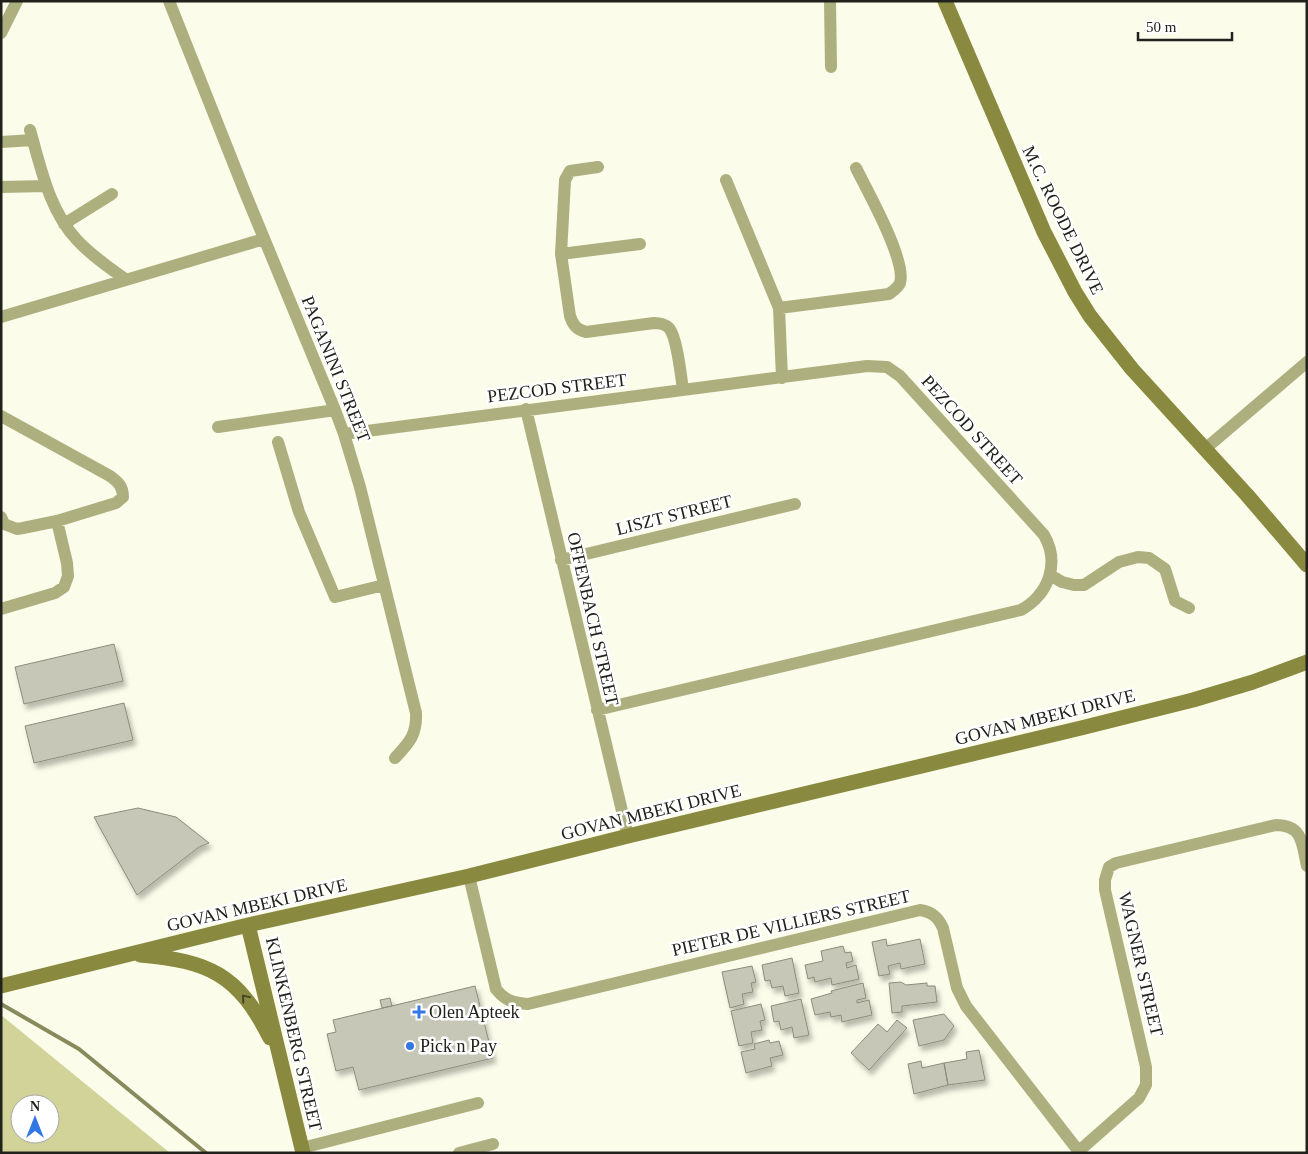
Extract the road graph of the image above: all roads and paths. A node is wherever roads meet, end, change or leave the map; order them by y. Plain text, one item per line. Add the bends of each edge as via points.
1 (17, 1) edge
2 (169, 1) edge
3 (830, 1) edge
4 (945, 1) edge
5 (1, 33) edge
6 (831, 67) dead end
7 (1, 142) edge
8 (598, 167) dead end
9 (856, 168) dead end
10 (726, 180) dead end
11 (46, 186) junction
12 (1, 188) edge
13 (112, 194) dead end
14 (64, 224) junction
15 (264, 238) junction
16 (640, 244) dead end
17 (561, 254) junction
18 (125, 279) junction
19 (779, 308) junction
20 (1, 317) edge
21 (1307, 362) edge
22 (782, 378) junction
23 (683, 390) junction
24 (526, 409) junction
25 (335, 410) junction
26 (1, 416) edge
27 (218, 426) dead end
28 (344, 434) junction
29 (278, 442) dead end
30 (1206, 449) junction
31 (795, 504) dead end
32 (1, 517) edge
33 (56, 521) junction
34 (561, 560) junction
35 (1307, 565) edge
36 (1050, 575) junction
37 (384, 585) junction
38 (1189, 608) dead end
39 (1, 609) edge
40 (1306, 661) edge
41 (597, 710) junction
42 (395, 758) dead end
43 (628, 836) junction
44 (1307, 866) edge
45 (469, 876) junction
46 (248, 925) junction
47 (130, 954) junction
48 (1, 986) edge
49 (279, 1055) junction
50 (478, 1103) dead end
51 (493, 1144) dead end
52 (302, 1150) edge
53 (1080, 1152) edge
54 (459, 1153) edge

1 - 5 street
2 - 15 street, PAGANINI STREET
3 - 6 street
4 - 30 street, M.C. ROODE DRIVE via 1044,232 1075,292 1109,342
7 - 11 street via 32,135
8 - 17 street via 570,171 567,175
9 - 19 street via 900,263 900,282 889,294
10 - 19 street
11 - 12 street
11 - 14 street
13 - 14 street
14 - 18 street via 100,262
15 - 18 street
15 - 25 street, PAGANINI STREET
16 - 17 street
17 - 23 street via 567,302 574,325 586,332 654,323 668,327 673,335
18 - 20 street
19 - 22 street
21 - 30 street
22 - 23 street, PEZCOD STREET
22 - 36 street, PEZCOD STREET via 867,366 893,370 1044,535 1051,547
23 - 24 street, PEZCOD STREET
24 - 28 street, PEZCOD STREET
24 - 34 street, OFFENBACH STREET
25 - 27 street
25 - 28 street, PAGANINI STREET
26 - 33 street via 120,484 123,497 116,503
28 - 37 street, PAGANINI STREET
29 - 37 street via 299,512 335,597
30 - 35 street, M.C. ROODE DRIVE
31 - 34 street, LISZT STREET
32 - 33 street via 4,524 17,529
33 - 39 street via 67,563 68,576 64,587 55,593
34 - 41 street, OFFENBACH STREET
36 - 38 street via 1062,582 1084,585 1119,562 1149,558 1165,569 1175,601
36 - 41 street, PEZCOD STREET via 1038,598 1021,610
37 - 42 street, PAGANINI STREET via 416,714 411,740
40 - 43 street, GOVAN MBEKI DRIVE via 1253,682 1193,700
41 - 43 street, OFFENBACH STREET
43 - 45 street, GOVAN MBEKI DRIVE
44 - 53 street, WAGNER STREET via 1296,830 1276,825 1110,867 1105,890 1147,1076 1139,1098
45 - 46 street, GOVAN MBEKI DRIVE
45 - 53 street, PIETER DE VILLIERS STREET via 496,989 501,996 515,1003 528,1004 911,912 928,911 943,928 957,988 966,1006
46 - 47 street, GOVAN MBEKI DRIVE
46 - 49 street, KLINKENBERG STREET
47 - 48 street, GOVAN MBEKI DRIVE
49 -> 47 street via 250,1004 235,986 219,974 175,960
49 - 52 street, KLINKENBERG STREET
50 - 52 street
51 - 54 street

